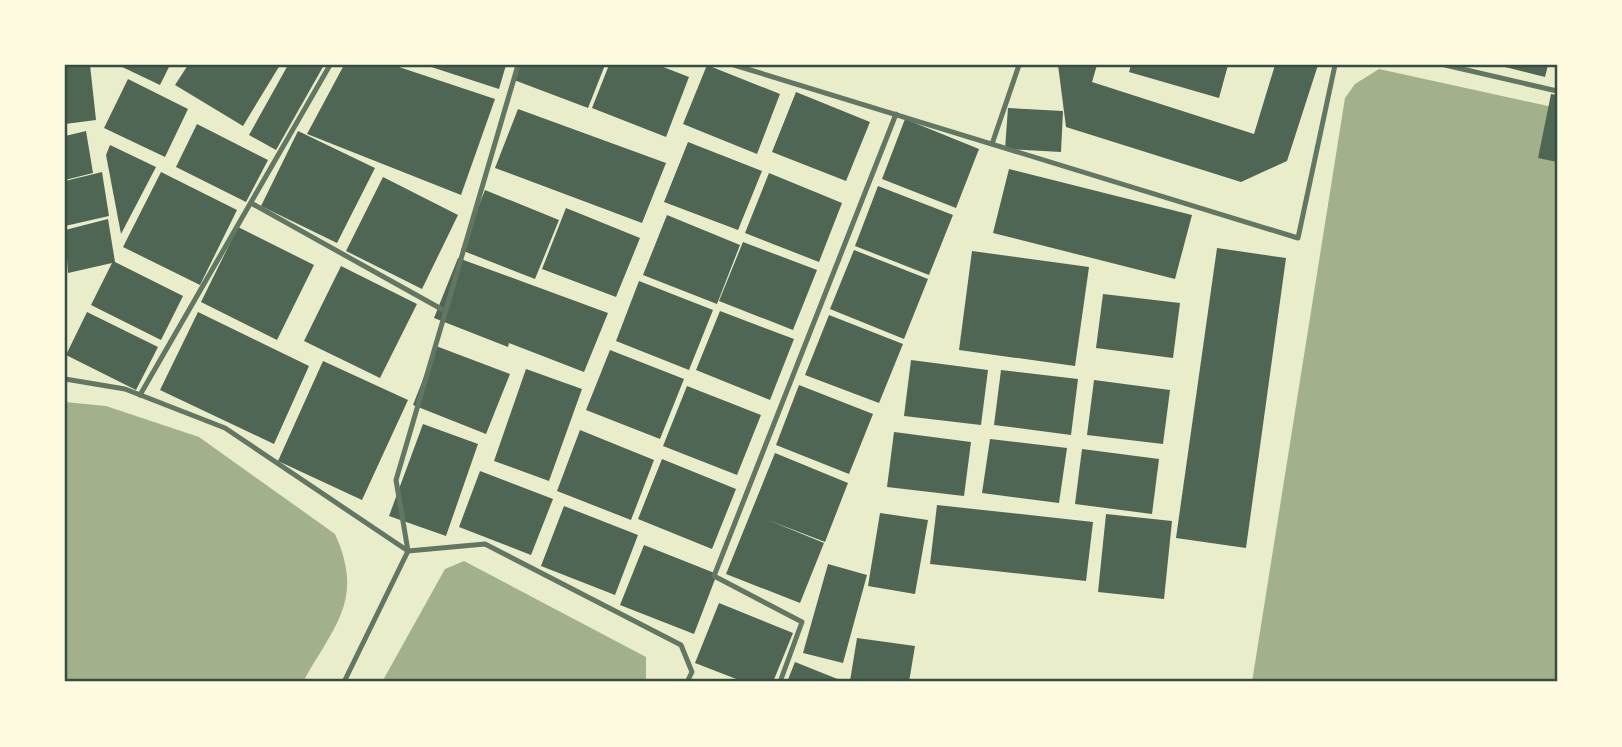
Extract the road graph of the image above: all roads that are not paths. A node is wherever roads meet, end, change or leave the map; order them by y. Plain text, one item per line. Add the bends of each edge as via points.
1 (330, 65) edge
2 (518, 65) edge
3 (734, 65) edge
4 (1019, 65) edge
5 (1335, 65) edge
6 (1445, 65) edge
7 (1557, 90) edge
8 (896, 114) junction
9 (992, 144) junction
10 (251, 202) junction
11 (446, 312) junction
12 (65, 379) edge
13 (140, 395) junction
14 (408, 551) junction
15 (344, 682) edge
16 (688, 682) edge
17 (780, 682) edge

1 - 10 lane
2 - 11 lane
3 - 8 lane
4 - 9 lane
5 - 9 lane via 1298,238
6 - 7 lane
8 - 9 lane
8 - 17 lane via 715,576 802,622
10 - 11 lane
10 - 13 lane
11 - 14 lane via 396,480
12 - 13 lane
13 - 14 lane via 225,428
14 - 15 lane
14 - 16 lane via 485,544 681,645 691,673

